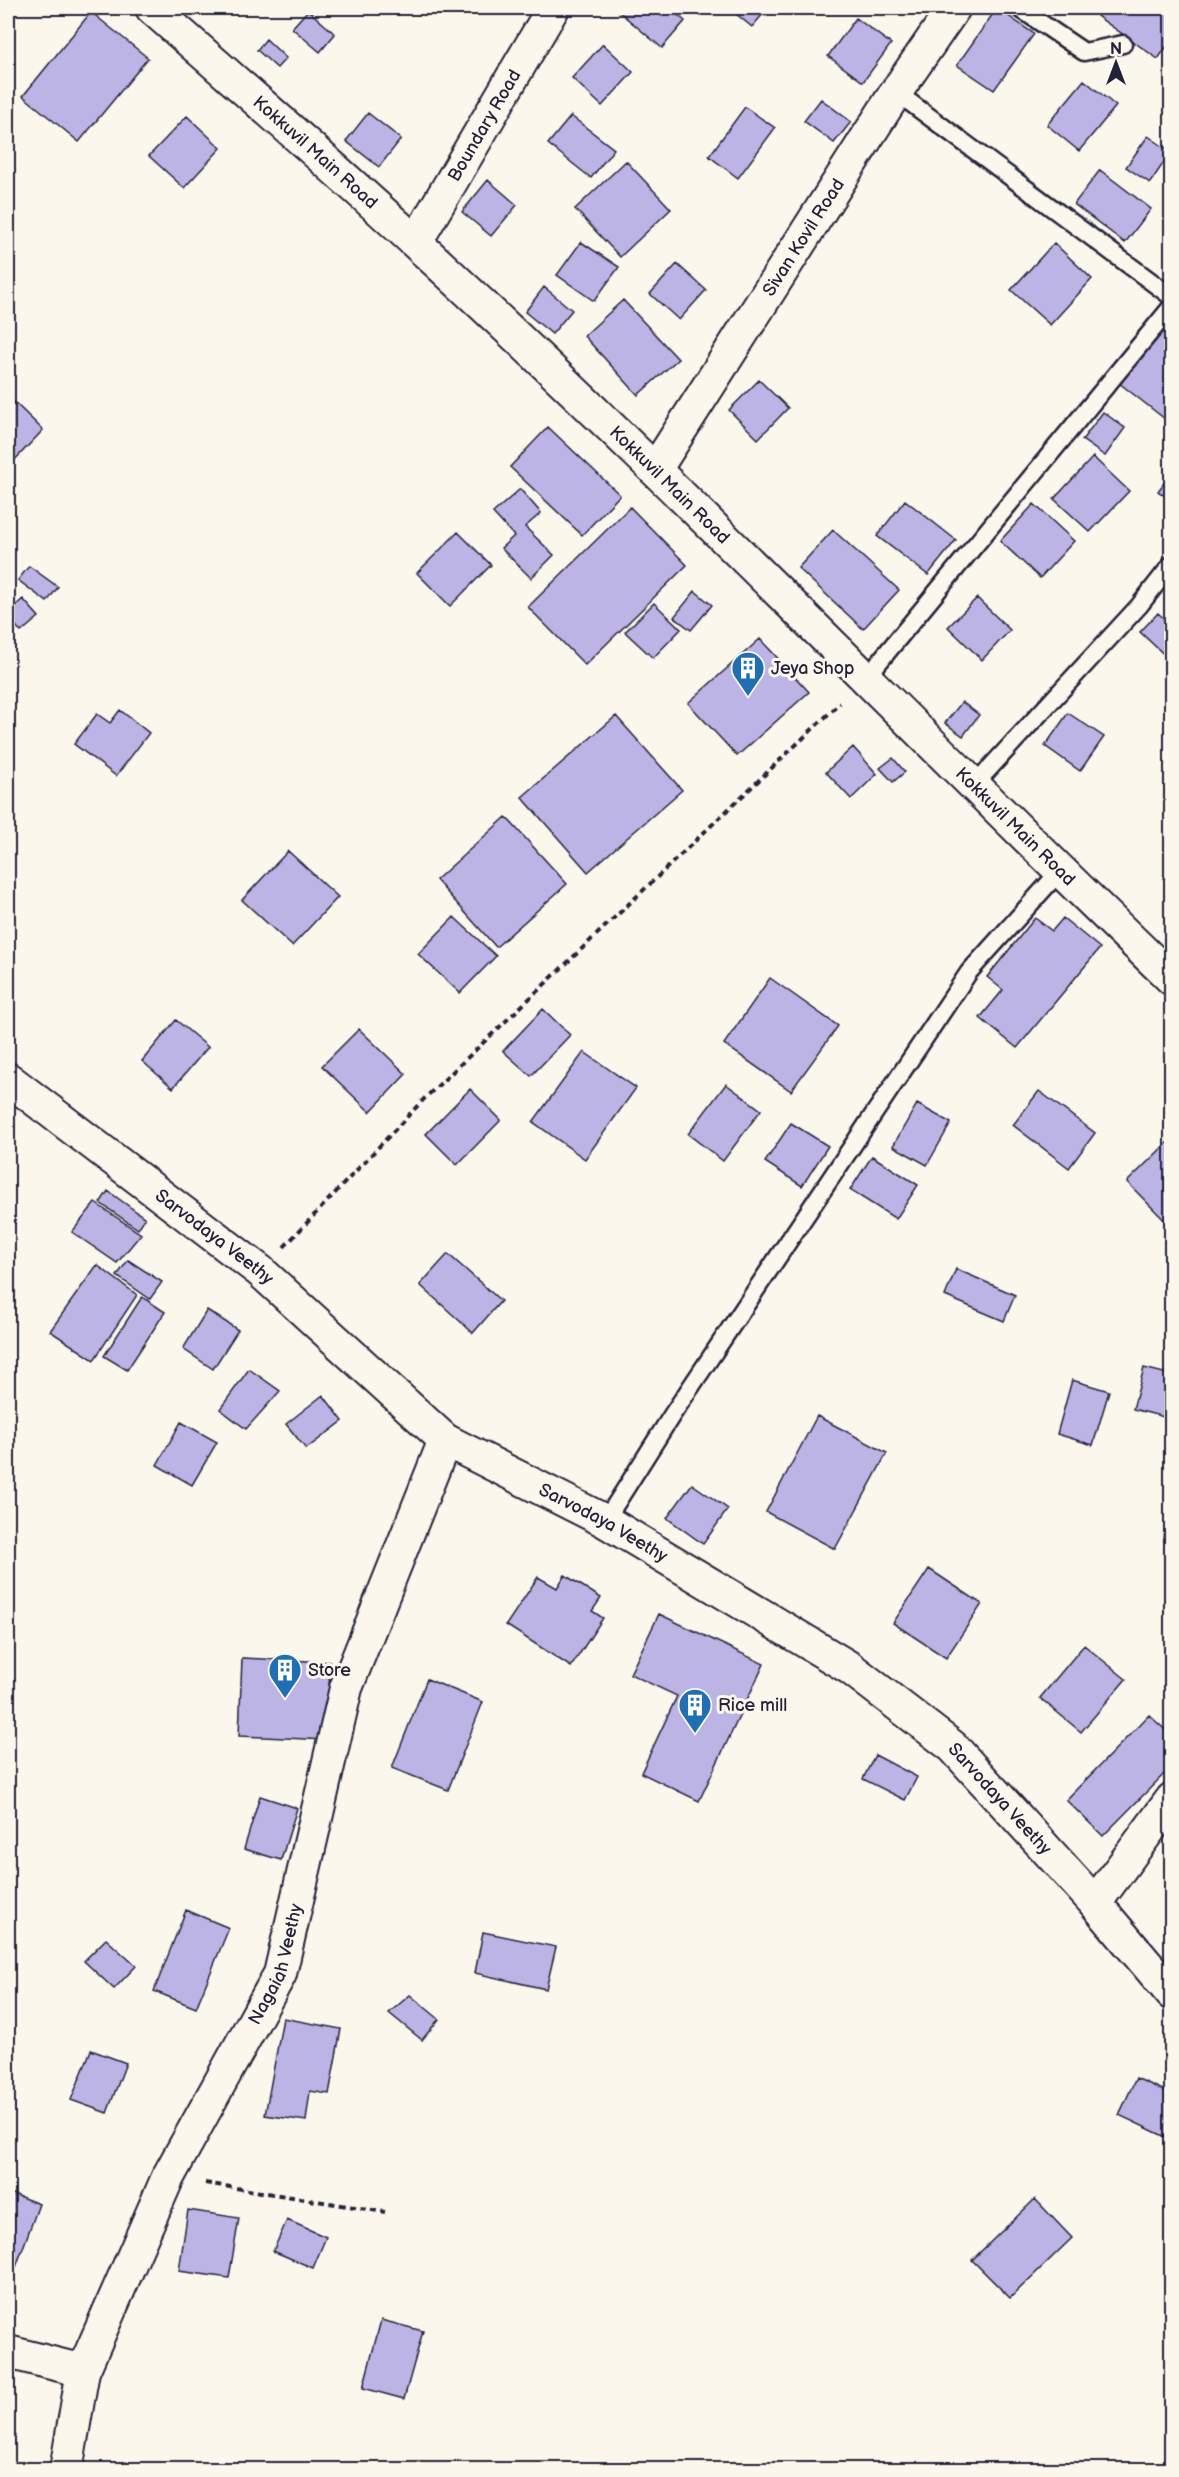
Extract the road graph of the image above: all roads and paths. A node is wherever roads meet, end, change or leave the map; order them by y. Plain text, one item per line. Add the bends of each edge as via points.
1 (152, 8) edge
2 (553, 8) edge
3 (954, 8) edge
4 (1018, 8) edge
5 (1122, 44) dead end
6 (897, 92) junction
7 (416, 242) junction
8 (1172, 297) edge
9 (1172, 306) edge
10 (655, 470) junction
11 (1172, 564) edge
12 (865, 679) junction
13 (974, 785) junction
14 (1059, 872) junction
15 (1168, 969) edge
16 (8, 1079) edge
17 (260, 1271) junction
18 (445, 1440) junction
19 (605, 1521) junction
20 (1172, 1799) edge
21 (1095, 1903) junction
22 (1172, 1994) edge
23 (168, 2177) junction
24 (385, 2212) dead end
25 (8, 2352) edge
26 (82, 2371) junction
27 (66, 2469) edge

1 - 7 street, Kokkuvil Main Road
2 - 7 street, Boundary Road
3 - 6 street, Sivan Kovil Road
4 - 5 lane via 1084,52
6 - 8 lane
6 - 10 street, Sivan Kovil Road
7 - 10 street, Kokkuvil Main Road
9 - 12 lane
10 - 12 street, Kokkuvil Main Road
11 - 13 lane via 1139,606
12 - 13 street, Kokkuvil Main Road
12 - 17 path via 424,1099
13 - 14 street, Kokkuvil Main Road
14 - 15 street, Kokkuvil Main Road
14 - 19 lane via 969,972
16 - 17 street, Sarvodaya Veethy
17 - 18 street, Sarvodaya Veethy
18 - 19 street, Sarvodaya Veethy
18 - 23 street, Nagaiah Veethy via 346,1688 280,1974
19 - 21 street, Sarvodaya Veethy via 850,1668 953,1748
20 - 21 street
21 - 22 street, Sarvodaya Veethy
23 - 24 path
23 - 26 street, Nagaiah Veethy
25 - 26 street
26 - 27 street, Nagaiah Veethy

